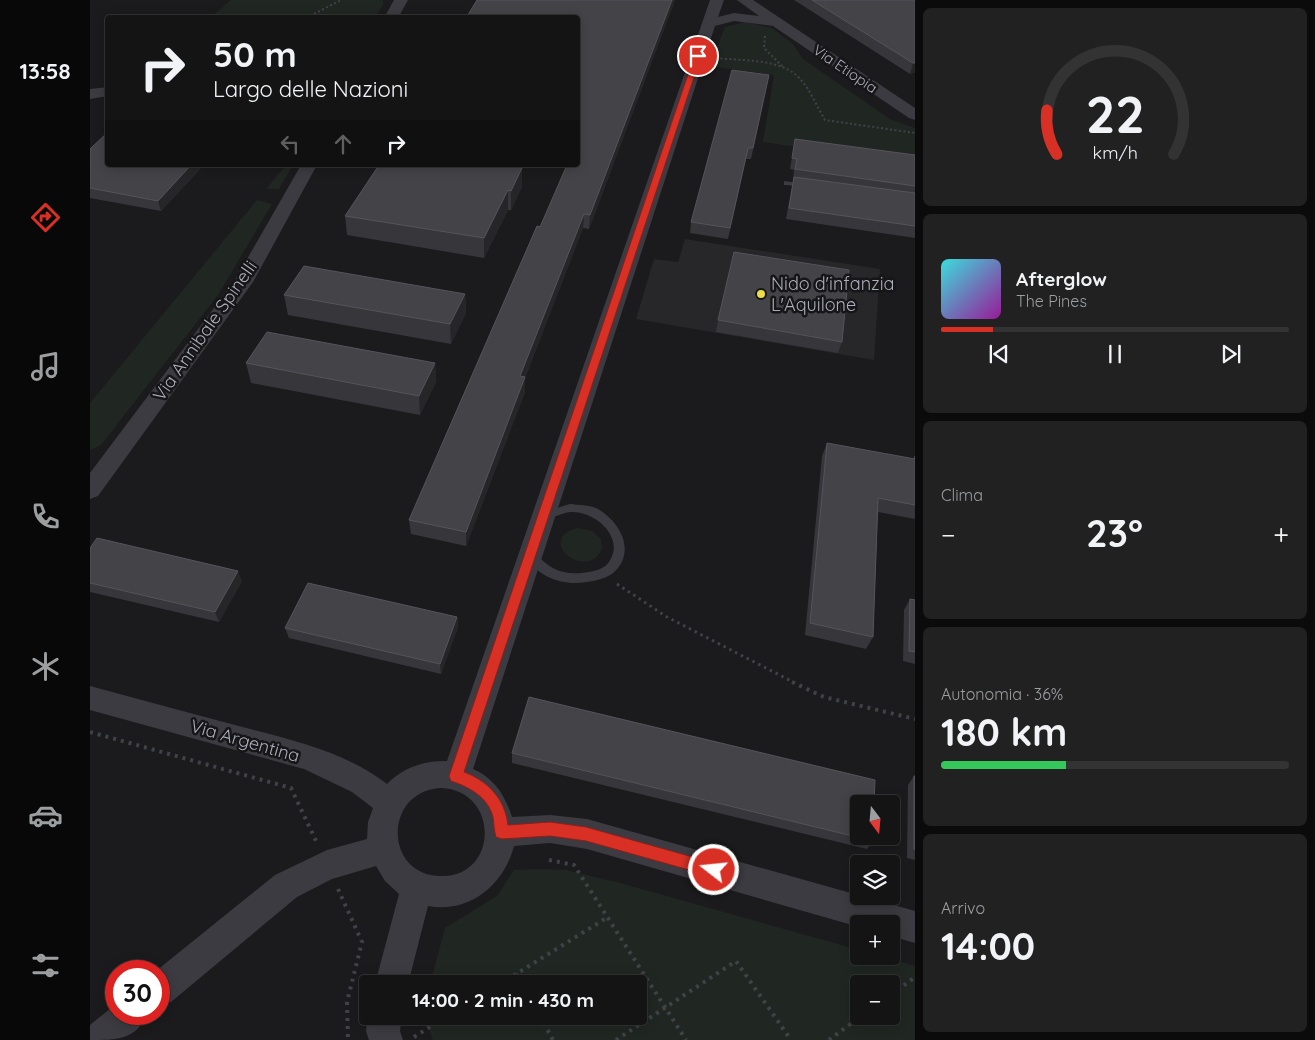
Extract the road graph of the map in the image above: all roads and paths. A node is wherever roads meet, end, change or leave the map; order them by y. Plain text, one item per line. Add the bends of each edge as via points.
1 (341, 0) edge
2 (717, 0) edge
3 (744, 0) edge
4 (312, 15) edge
5 (710, 19) junction
6 (776, 22) junction
7 (698, 56) junction
8 (783, 67) junction
9 (105, 92) edge
10 (90, 94) edge
11 (915, 115) edge
12 (915, 134) edge
13 (308, 167) edge
14 (787, 183) dead end
15 (816, 187) edge
16 (90, 490) edge
17 (542, 517) junction
18 (531, 555) junction
19 (603, 572) junction
20 (90, 698) edge
21 (915, 719) edge
22 (90, 732) edge
23 (456, 776) junction
24 (390, 804) junction
25 (502, 832) junction
26 (383, 849) junction
27 (549, 860) dead end
28 (327, 865) junction
29 (416, 887) junction
30 (608, 917) junction
31 (915, 927) edge
32 (516, 974) edge
33 (393, 975) edge
34 (915, 977) edge
35 (170, 981) edge
36 (900, 988) edge
37 (665, 1007) junction
38 (116, 1025) edge
39 (416, 1025) edge
40 (545, 1025) edge
41 (850, 1025) edge
42 (391, 1032) edge
43 (98, 1040) edge
44 (348, 1040) edge
45 (553, 1040) edge
46 (616, 1040) edge
47 (686, 1040) edge
48 (791, 1040) edge
49 (829, 1040) edge

1 - 4 path
2 - 5 street
3 - 6 street, Via Etiopia
5 - 6 street, Via Etiopia
5 - 7 street
6 - 8 path via 767,30 764,48
6 - 11 street, Via Etiopia
7 - 8 path
7 - 17 street
8 - 12 path via 800,77 825,120
9 - 10 street
13 - 16 street, Via Annibale Spinelli via 244,282
14 - 15 lane
17 - 18 street
17 - 19 lane via 569,508 584,509 610,522 618,533 620,545 618,557
18 - 19 lane via 539,566 566,579 583,579
18 - 23 street
19 - 21 path via 666,617 824,697
20 - 24 street, Via Argentina via 306,757 349,775
22 - 28 path via 291,788
23 - 24 street via 438,775 419,780
23 - 25 street via 471,781 494,802
24 - 26 street via 381,834
25 - 29 street via 498,851 474,881 456,889 436,891
25 - 31 street via 550,829 586,834
26 - 28 street
26 - 29 street via 389,865
27 - 30 path via 574,865
28 - 35 street via 286,886
28 - 44 path via 362,942 345,1001
29 - 33 street
30 - 32 path
30 - 37 path
34 - 36 path
37 - 46 path
37 - 47 path
37 - 48 path via 736,961
38 - 43 street
39 - 42 path
40 - 45 path
41 - 49 path

